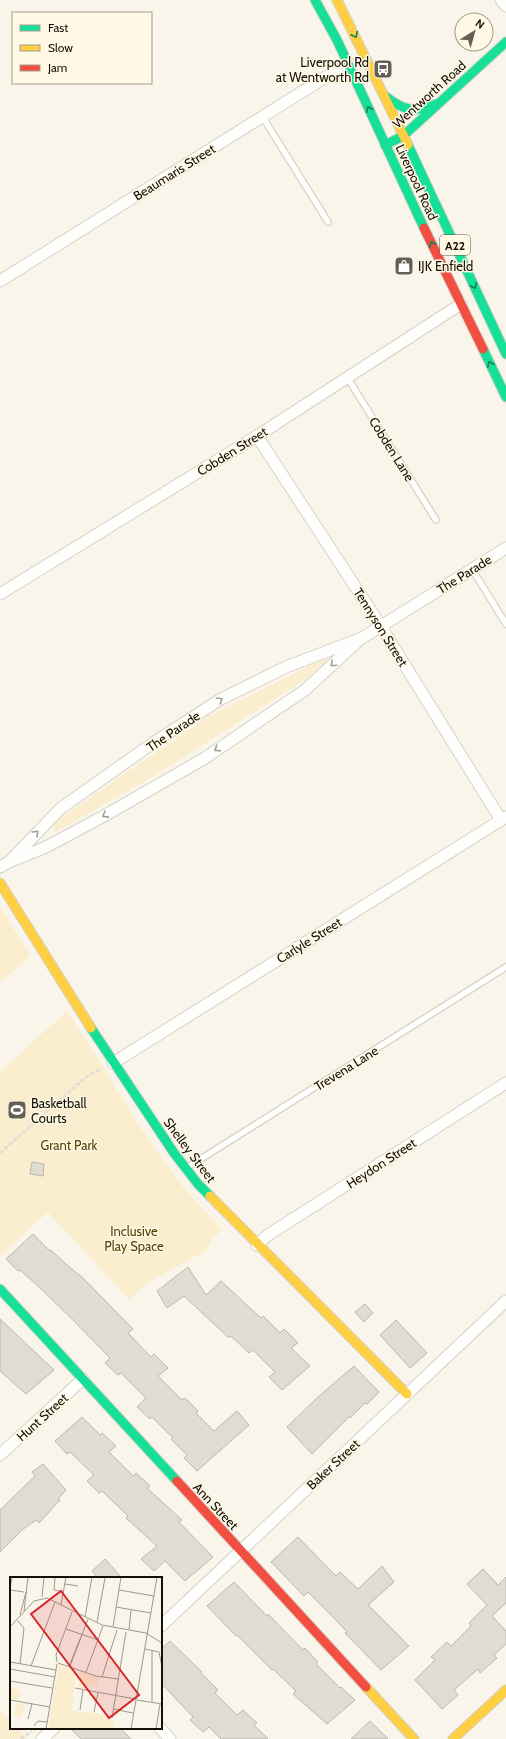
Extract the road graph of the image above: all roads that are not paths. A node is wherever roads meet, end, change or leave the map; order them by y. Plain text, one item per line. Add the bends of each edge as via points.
1 (315, 0) edge
2 (337, 0) edge
3 (501, 0) edge
4 (506, 6) edge
5 (506, 42) edge
6 (348, 63) junction
7 (385, 96) junction
8 (443, 101) junction
9 (262, 116) junction
10 (403, 136) junction
11 (385, 145) junction
12 (328, 222) dead end
13 (0, 281) edge
14 (461, 304) junction
15 (506, 354) edge
16 (348, 377) junction
17 (506, 397) edge
18 (257, 436) junction
19 (436, 520) dead end
20 (506, 548) edge
21 (472, 569) junction
22 (0, 594) edge
23 (506, 624) edge
24 (381, 626) junction
25 (362, 638) junction
26 (503, 819) edge
27 (4, 864) edge
28 (0, 882) edge
29 (506, 967) edge
30 (110, 1065) junction
31 (506, 1083) edge
32 (186, 1169) junction
33 (257, 1245) junction
34 (0, 1289) edge
35 (506, 1302) edge
36 (83, 1379) junction
37 (407, 1394) junction
38 (0, 1455) edge
39 (240, 1551) junction
40 (162, 1625) edge
41 (506, 1690) edge
42 (53, 1729) edge
43 (161, 1729) edge
44 (42, 1739) edge
45 (170, 1739) edge
46 (414, 1739) edge
47 (453, 1739) edge

1 - 6 main road, Liverpool Road / A22
2 -> 7 main road, Liverpool Road / A22
3 - 4 street
5 - 8 main road, Wentworth Road
6 - 9 street, Beaumaris Street
11 -> 6 main road, Liverpool Road / A22
7 - 8 main road via 398,106 410,110 430,107
7 - 10 main road, Liverpool Road / A22
8 - 10 main road, Wentworth Road
9 - 12 lane
9 - 13 street, Beaumaris Street
10 - 11 main road, Wentworth Road
10 -> 15 main road, Liverpool Road / A22
14 -> 11 main road, Liverpool Road / A22
14 - 16 street, Cobden Street
17 -> 14 main road, Liverpool Road / A22
16 - 18 street, Cobden Street
16 - 19 lane, Cobden Lane
18 - 22 street, Cobden Street
18 - 24 street, Tennyson Street
20 - 21 street, The Parade
21 - 23 lane
21 - 24 street, The Parade
24 - 25 street, The Parade
24 - 26 street, Tennyson Street
25 -> 27 street, The Parade via 305,690 205,758 52,844
27 -> 25 street, The Parade via 61,808 221,699 286,666
26 - 30 street, Carlyle Street
28 - 30 main road, Shelley Street
29 - 32 lane, Trevena Lane
30 - 32 main road, Shelley Street
31 - 33 street, Heydon Street
32 - 33 main road, Shelley Street
33 - 37 main road, Shelley Street
34 - 36 main road, Ann Street
35 - 37 street, Baker Street
36 - 38 street, Hunt Street
36 - 39 main road, Ann Street
37 - 39 street, Baker Street
39 - 40 street, Baker Street
39 - 46 main road, Ann Street
41 - 47 main road
42 - 44 street
43 - 45 street

